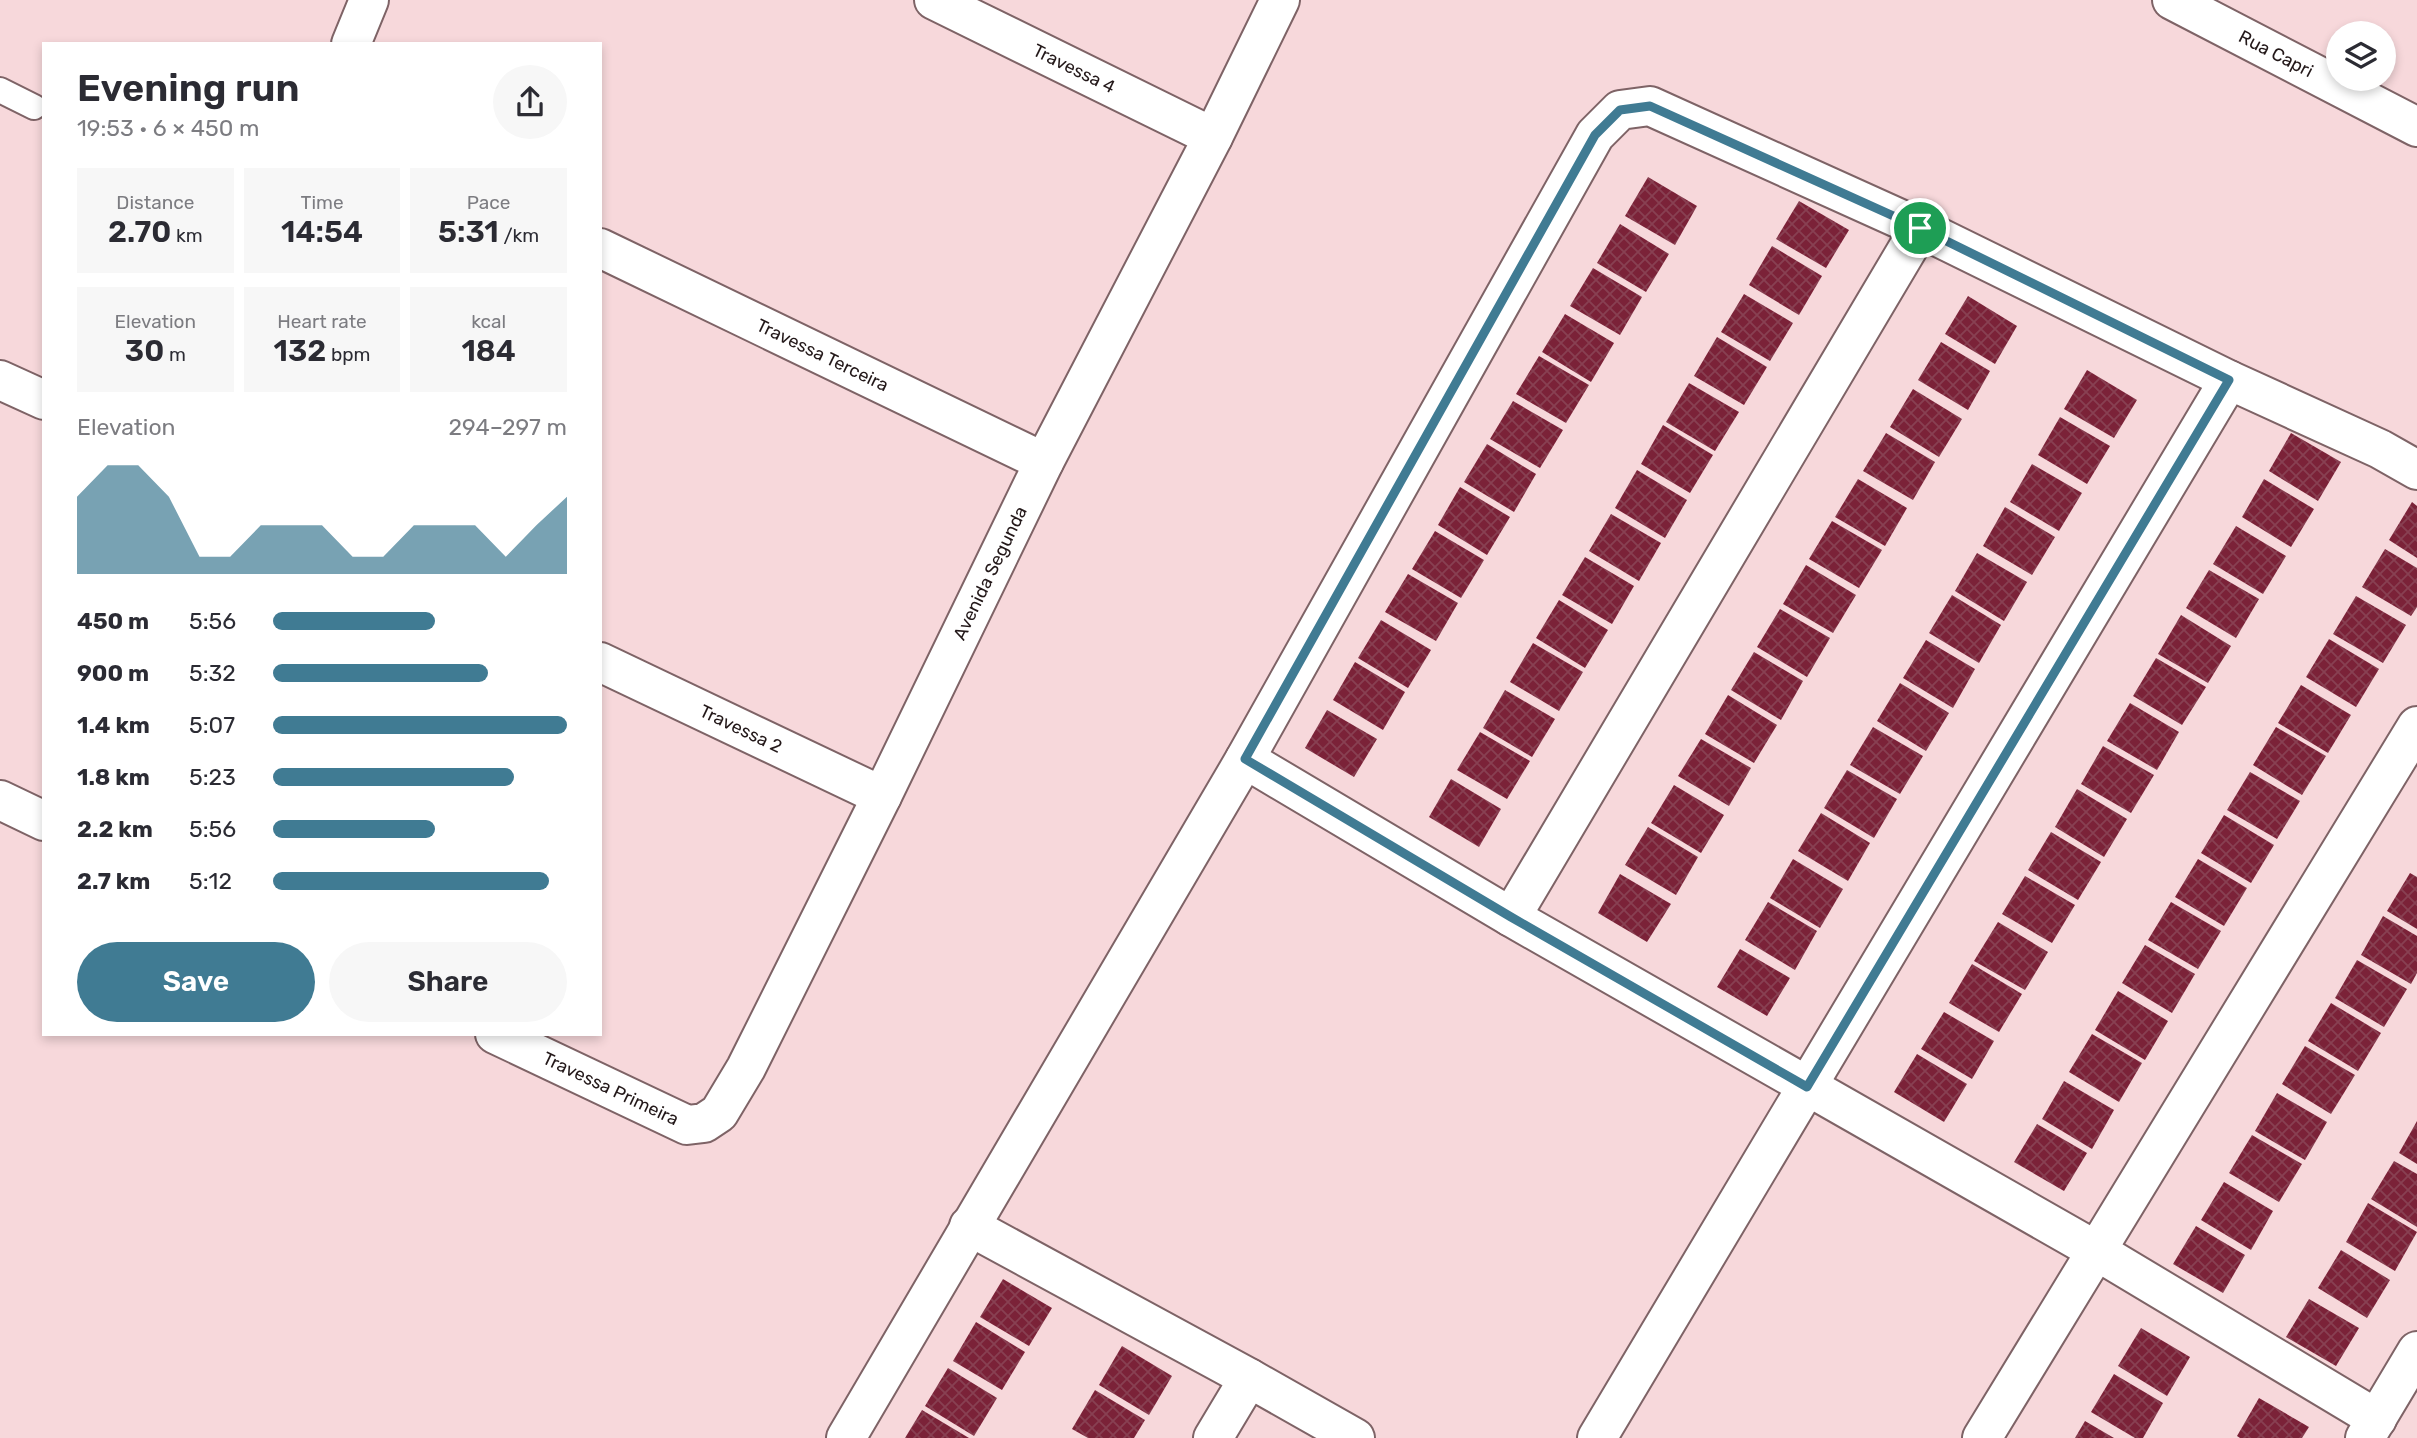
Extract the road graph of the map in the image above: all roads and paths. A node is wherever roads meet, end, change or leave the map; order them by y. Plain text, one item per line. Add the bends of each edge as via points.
1 (369, 0) edge
2 (934, 0) edge
3 (1279, 0) edge
4 (2172, 0) edge
5 (2225, 12) edge
6 (352, 42) edge
7 (0, 90) edge
8 (34, 107) dead end
9 (2417, 127) edge
10 (1213, 137) junction
11 (1920, 228) junction
12 (602, 249) edge
13 (0, 380) edge
14 (2229, 380) junction
15 (42, 399) edge
16 (1044, 462) junction
17 (2417, 470) edge
18 (602, 663) edge
19 (2417, 726) edge
20 (1245, 759) junction
21 (882, 796) junction
22 (0, 800) edge
23 (40, 810) edge
24 (1511, 917) junction
25 (499, 1036) edge
26 (1807, 1087) junction
27 (687, 1125) joint
28 (970, 1226) junction
29 (2095, 1250) junction
30 (2417, 1351) edge
31 (1249, 1378) junction
32 (2371, 1429) edge
33 (846, 1438) edge
34 (1213, 1438) edge
35 (1355, 1438) edge
36 (1597, 1438) edge
37 (1982, 1438) edge

1 - 6 street
2 - 10 street, Travessa 4
3 - 10 street, Avenida Segunda
4 - 5 street, Rua Capri
5 - 9 street, Rua Capri
7 - 8 lane
10 - 16 street, Avenida Segunda
11 - 14 street
11 - 20 street via 1650,106 1620,110 1595,135
11 - 24 street
12 - 16 street, Travessa Terceira
13 - 15 street
14 - 17 street
14 - 26 street
16 - 21 street, Avenida Segunda
18 - 21 street, Travessa 2
19 - 29 street
20 - 24 street
20 - 28 street
21 - 27 street, Avenida Segunda via 746,1068 719,1113 704,1123
22 - 23 street
24 - 26 street
25 - 27 street, Travessa Primeira
26 - 29 street
26 - 36 street
28 - 31 street
28 - 33 street
29 - 32 street
29 - 37 street
30 - 32 street
31 - 34 street
31 - 35 street

